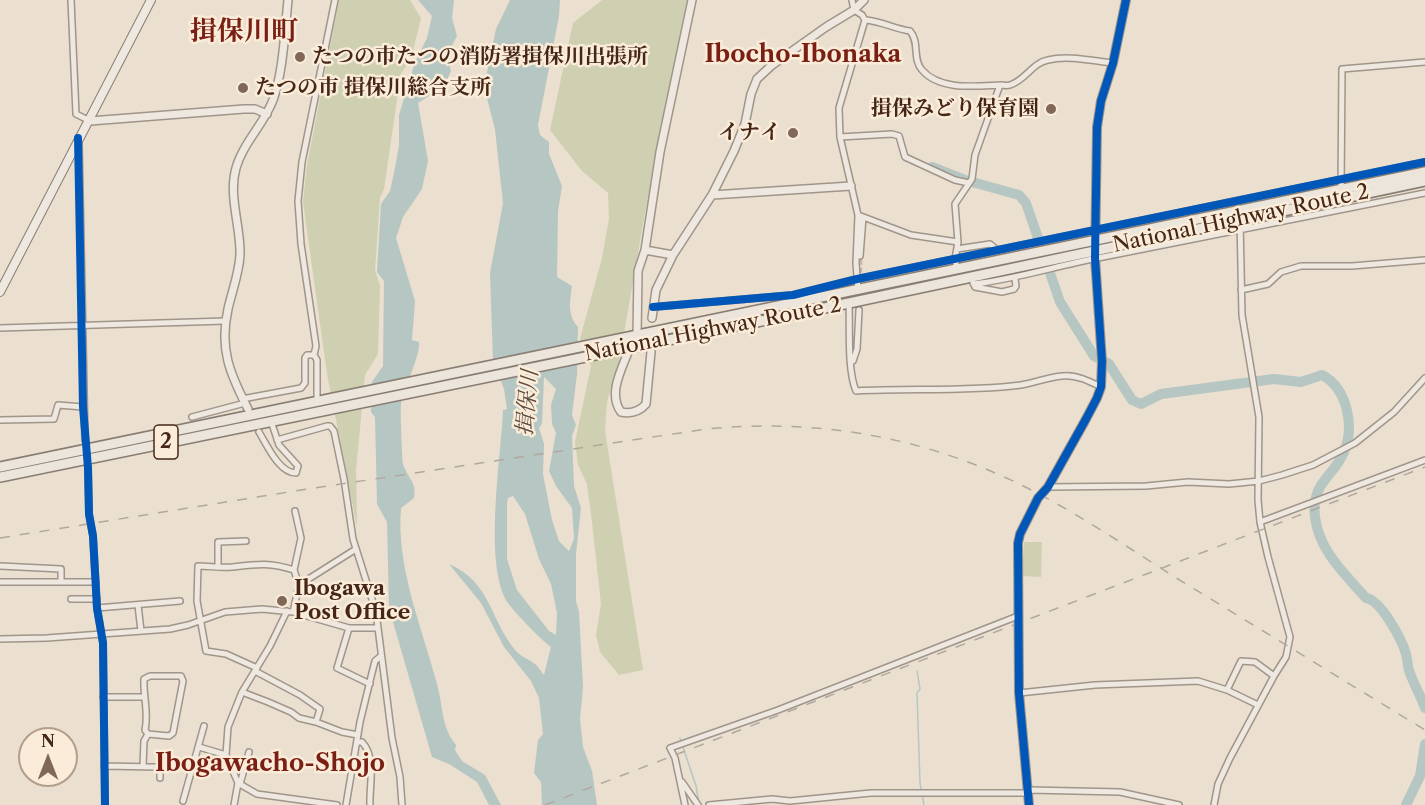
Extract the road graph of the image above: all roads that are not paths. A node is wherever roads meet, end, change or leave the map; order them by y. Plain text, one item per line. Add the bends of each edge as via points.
1 (71, 0) edge
2 (151, 0) edge
3 (288, 0) edge
4 (334, 0) edge
5 (692, 0) edge
6 (852, 0) edge
7 (864, 0) edge
8 (1126, 0) edge
9 (854, 10) junction
10 (865, 20) junction
11 (1425, 62) edge
12 (1113, 63) junction
13 (1000, 85) junction
14 (267, 114) junction
15 (90, 121) junction
16 (840, 137) junction
17 (78, 138) junction
18 (1425, 162) edge
19 (1425, 172) edge
20 (1425, 181) edge
21 (969, 183) junction
22 (1341, 185) junction
23 (851, 186) junction
24 (1425, 193) edge
25 (712, 195) junction
26 (860, 216) junction
27 (1240, 220) junction
28 (1096, 230) junction
29 (1242, 231) junction
30 (957, 246) junction
31 (996, 249) dead end
32 (645, 250) junction
33 (1096, 250) junction
34 (673, 255) junction
35 (860, 256) tunnel mouth
36 (1053, 259) junction
37 (1425, 260) edge
38 (1038, 262) junction
39 (956, 264) junction
40 (857, 279) junction
41 (1015, 279) dead end
42 (971, 280) junction
43 (1241, 290) junction
44 (858, 291) junction
45 (0, 292) edge
46 (849, 303) junction
47 (653, 307) junction
48 (859, 310) tunnel mouth
49 (652, 318) dead end
50 (225, 321) junction
51 (82, 327) junction
52 (0, 328) edge
53 (637, 337) junction
54 (620, 345) junction
55 (630, 347) junction
56 (651, 352) dead end
57 (314, 355) junction
58 (852, 365) junction
59 (1425, 378) edge
60 (1101, 387) junction
61 (317, 401) junction
62 (332, 403) junction
63 (245, 404) junction
64 (83, 407) junction
65 (192, 417) dead end
66 (0, 420) edge
67 (270, 421) junction
68 (259, 432) dead end
69 (85, 440) dead end
70 (277, 440) junction
71 (1425, 460) edge
72 (0, 467) edge
73 (88, 468) dead end
74 (0, 477) edge
75 (1259, 481) junction
76 (1047, 487) junction
77 (295, 511) dead end
78 (1260, 522) junction
79 (246, 541) dead end
80 (356, 549) junction
81 (0, 566) edge
82 (218, 567) junction
83 (294, 570) junction
84 (0, 582) edge
85 (61, 582) junction
86 (96, 582) junction
87 (299, 585) junction
88 (71, 599) dead end
89 (97, 599) junction
90 (180, 601) dead end
91 (138, 604) junction
92 (97, 608) junction
93 (290, 612) junction
94 (1018, 616) junction
95 (200, 621) junction
96 (349, 628) junction
97 (378, 628) junction
98 (141, 631) junction
99 (102, 634) junction
100 (0, 639) edge
101 (381, 656) junction
102 (256, 670) junction
103 (1274, 676) junction
104 (370, 684) junction
105 (1227, 690) junction
106 (242, 692) junction
107 (1019, 693) junction
108 (103, 697) junction
109 (143, 697) junction
110 (1258, 705) junction
111 (316, 722) junction
112 (204, 726) dead end
113 (148, 734) junction
114 (358, 738) junction
115 (199, 747) junction
116 (249, 752) dead end
117 (226, 755) junction
118 (104, 766) junction
119 (142, 766) junction
120 (160, 778) dead end
121 (680, 779) junction
122 (239, 783) junction
123 (1029, 791) junction
124 (183, 801) dead end
125 (105, 805) edge
126 (234, 805) edge
127 (337, 805) edge
128 (346, 805) edge
129 (370, 805) edge
130 (402, 805) edge
131 (685, 805) edge
132 (698, 805) edge
133 (709, 805) edge
134 (1029, 805) edge
135 (1179, 805) edge
136 (1214, 805) edge

1 - 15 street via 76,114
2 - 15 main road
3 - 14 street via 278,84
4 - 57 street via 298,201
5 - 32 street via 660,152
6 - 9 street
7 - 9 street
8 - 12 street
9 - 10 street
9 - 25 street via 757,79 745,124
10 - 13 street via 910,31 915,37 921,70 932,79 957,86
10 - 16 street via 839,108
11 - 22 street via 1342,69
12 - 13 street via 1046,60 1009,86
12 - 28 street via 1097,127
13 - 21 street
14 - 15 street via 244,109
14 - 50 street via 236,169 234,192 240,256
15 - 17 main road
16 - 21 street via 899,136 905,157
16 - 23 street
17 - 45 main road
17 - 51 street
18 - 22 street
19 - 22 highway, National Highway Route 2 / 2
20 - 27 highway, National Highway Route 2 / 2
21 - 30 street via 955,204
22 - 28 street
22 - 33 highway, National Highway Route 2 / 2
23 - 25 street
23 - 26 street
24 - 29 street
25 - 34 street
26 - 30 street via 911,235
26 - 35 street
26 - 40 street
27 - 29 street
27 - 33 highway, National Highway Route 2 / 2
28 - 33 street
28 - 39 street
29 - 33 street
29 - 43 street
30 - 31 street via 990,244
30 - 39 street
32 - 34 street
32 - 53 street via 638,271
33 - 36 highway, National Highway Route 2 / 2
33 - 36 street
33 - 60 street
34 - 47 street via 656,290
36 - 38 highway, National Highway Route 2 / 2
36 - 38 street
37 - 43 street via 1301,266 1281,272 1268,284
38 - 39 highway, National Highway Route 2 / 2
38 - 42 highway, National Highway Route 2 / 2
39 - 40 street
39 - 44 highway, National Highway Route 2 / 2
40 - 44 street
40 - 47 street via 793,295
41 - 42 street via 1016,286 1002,292 975,287
42 - 46 highway, National Highway Route 2 / 2
43 - 75 street via 1259,417
44 - 53 highway, National Highway Route 2 / 2
46 - 55 highway, National Highway Route 2 / 2
46 - 58 street
47 - 49 street
48 - 58 street
50 - 51 street
50 - 63 street via 226,361
51 - 52 street
51 - 64 street
53 - 54 highway, National Highway Route 2 / 2
54 - 55 highway, National Highway Route 2 / 2
54 - 62 highway, National Highway Route 2 / 2
55 - 56 street via 615,389 614,400 621,412 635,412 646,404
57 - 61 street
57 - 63 street via 306,358 305,383 301,388
58 - 60 street via 856,391 1021,385 1062,376 1078,377
59 - 75 street via 1380,424 1345,449 1313,465
60 - 76 street
61 - 62 highway, National Highway Route 2 / 2
61 - 72 highway, National Highway Route 2 / 2
62 - 67 highway, National Highway Route 2 / 2
63 - 65 street
64 - 66 street via 58,405 54,419
64 - 69 street
67 - 70 street
67 - 74 highway, National Highway Route 2 / 2
68 - 70 street via 273,456 288,471 296,472 298,466
70 - 80 street via 330,426 334,431
71 - 78 street
73 - 86 street via 88,514
75 - 76 street
75 - 78 street
76 - 94 street via 1020,534
77 - 83 street via 301,538
78 - 103 street via 1290,637 1286,657
79 - 82 street via 218,542
80 - 87 street
80 - 97 street
81 - 85 street via 61,568
82 - 83 street via 258,563
82 - 95 street via 198,566
83 - 87 street
84 - 85 street
85 - 86 street
86 - 89 street
87 - 93 street
88 - 89 street
89 - 92 street
90 - 91 street
91 - 92 street
91 - 98 street
92 - 99 street
93 - 95 street via 231,611
93 - 96 street
93 - 102 street
94 - 107 street
94 - 121 street via 670,748
95 - 98 street
95 - 102 street via 206,651 226,654
96 - 97 street
96 - 104 street via 337,668
97 - 101 street
98 - 99 street
99 - 100 street
99 - 108 street
101 - 104 street via 375,662
101 - 130 street
102 - 106 street
102 - 111 street via 320,709
103 - 105 street via 1255,662 1241,661
103 - 110 street
104 - 114 street
105 - 107 street via 1198,681
105 - 110 street
106 - 111 street
106 - 117 street via 228,727
107 - 123 street
108 - 109 street
108 - 118 street
109 - 113 street
109 - 113 street via 144,679 181,676 173,733
110 - 136 street via 1218,784
111 - 114 street
112 - 115 street
113 - 119 street
114 - 128 street
114 - 129 street via 366,746 370,763
115 - 117 street
115 - 124 street
116 - 122 street
117 - 122 street
118 - 119 street
118 - 125 street
119 - 120 street via 157,767
121 - 131 street
121 - 132 street
122 - 126 street
122 - 127 street via 265,797
123 - 133 street via 870,793
123 - 134 street
123 - 135 street via 1120,792

